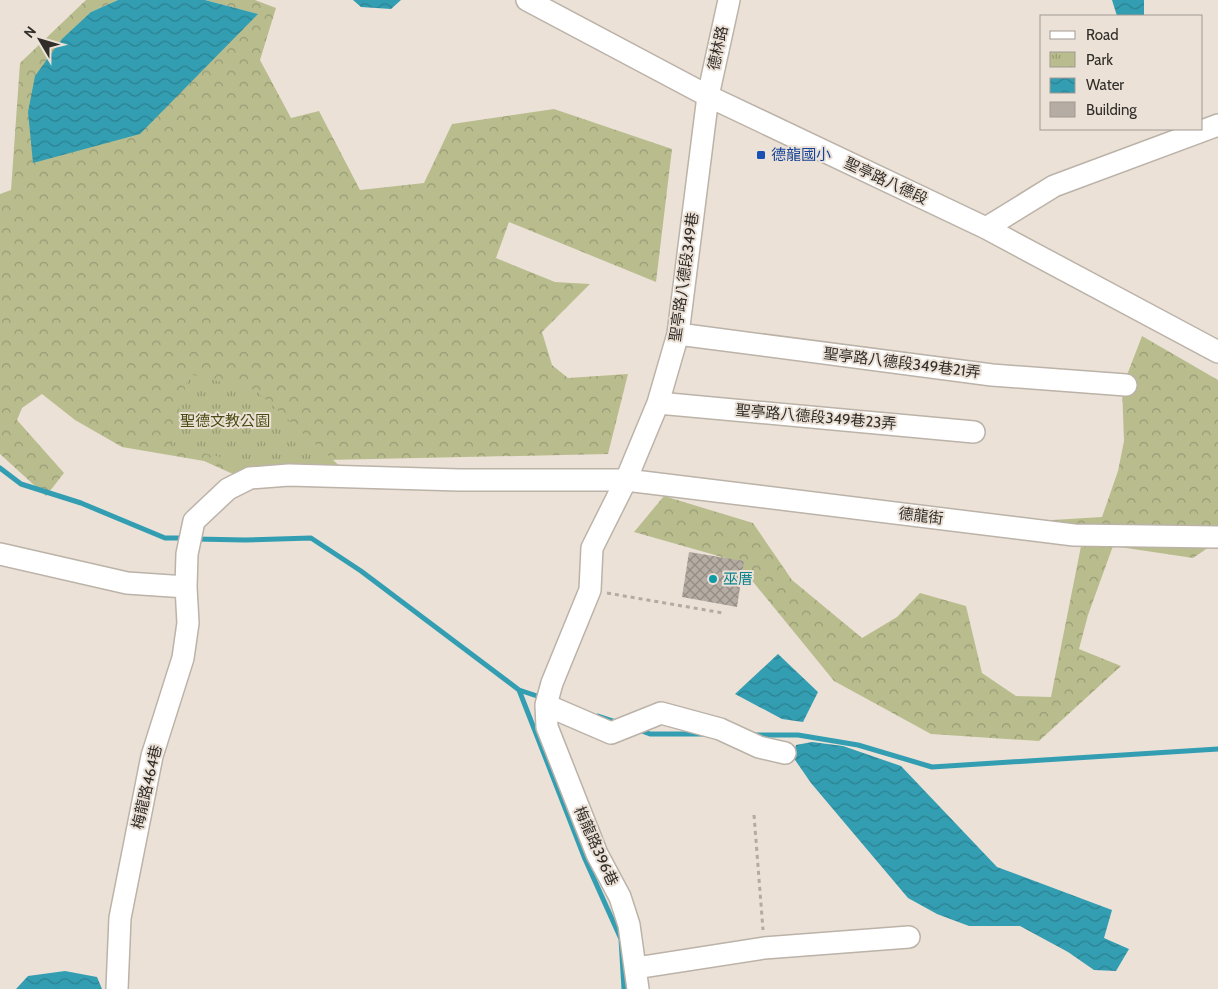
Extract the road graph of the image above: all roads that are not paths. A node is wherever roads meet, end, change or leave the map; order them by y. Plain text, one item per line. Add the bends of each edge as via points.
1 (526, 0) edge
2 (729, 0) edge
3 (708, 96) junction
4 (1218, 125) edge
5 (986, 228) junction
6 (678, 334) junction
7 (1218, 352) edge
8 (1126, 385) dead end
9 (658, 403) junction
10 (974, 432) dead end
11 (626, 480) junction
12 (1218, 537) edge
13 (0, 554) edge
14 (186, 587) junction
15 (546, 705) junction
16 (785, 753) dead end
17 (909, 937) dead end
18 (636, 968) junction
19 (117, 989) edge
20 (638, 989) edge

1 - 3 street, 聖亭路八德段
2 - 3 street, 德林路
3 - 5 street, 聖亭路八德段
3 - 6 street, 聖亭路八德段349巷
4 - 5 street via 1054,186
5 - 7 street, 聖亭路八德段
6 - 8 street, 聖亭路八德段349巷21弄 via 992,375
6 - 9 street, 聖亭路八德段349巷
9 - 10 street, 聖亭路八德段349巷23弄
9 - 11 street, 聖亭路八德段349巷
11 - 12 street, 德龍街 via 1074,535
11 - 14 street, 德龍街 via 289,475 250,478 228,489 194,522 187,554
11 - 15 street, 梅龍路396巷 via 592,548 590,590
13 - 14 street via 128,583
14 - 19 street, 梅龍路464巷 via 188,623 183,658 152,756 120,918
15 - 16 street via 611,732 661,713 720,729 759,747
15 - 18 street, 梅龍路396巷 via 547,727 597,854 620,896
17 - 18 street via 764,948
18 - 20 street, 梅龍路396巷

